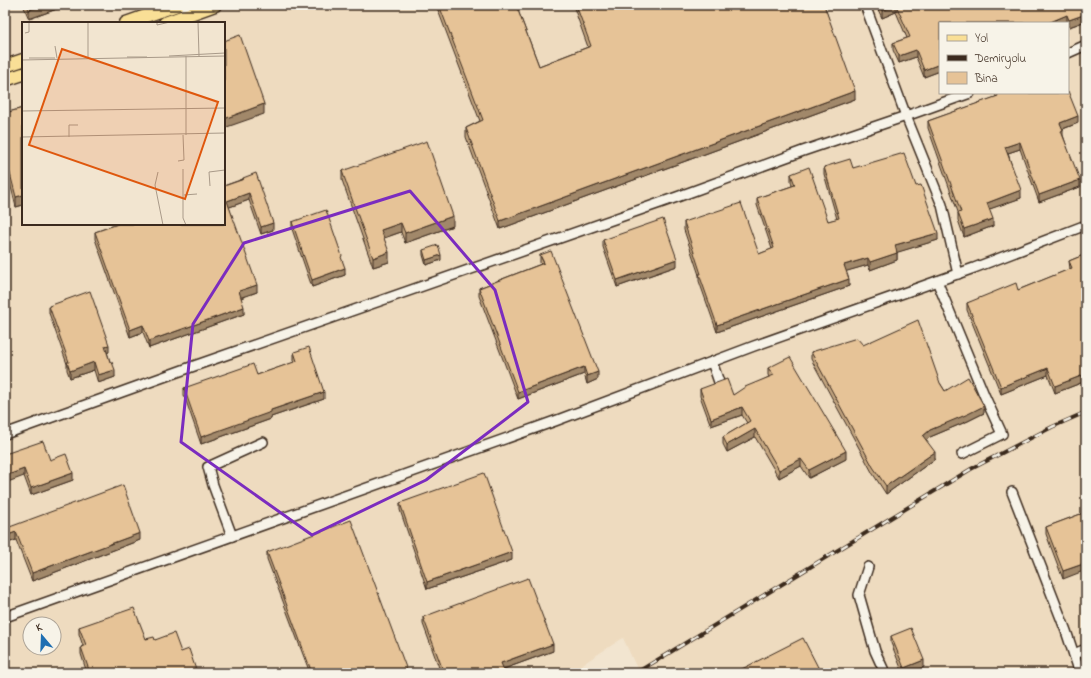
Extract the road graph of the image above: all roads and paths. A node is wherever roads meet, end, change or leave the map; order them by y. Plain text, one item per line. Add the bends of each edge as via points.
1 (177, 5) edge
2 (216, 5) edge
3 (865, 5) edge
4 (186, 10) edge
5 (129, 22) edge
6 (166, 22) edge
7 (1086, 45) edge
8 (1069, 53) edge
9 (22, 60) edge
10 (5, 66) edge
11 (22, 74) edge
12 (5, 80) edge
13 (967, 94) edge
14 (906, 116) junction
15 (1086, 225) edge
16 (958, 274) junction
17 (938, 282) junction
18 (712, 362) junction
19 (719, 382) edge
20 (5, 434) edge
21 (263, 442) dead end
22 (962, 454) dead end
23 (1012, 492) dead end
24 (232, 536) junction
25 (868, 567) dead end
26 (5, 617) edge
27 (1086, 649) edge
28 (1074, 654) junction
29 (885, 673) edge
30 (1080, 673) edge

1 - 5 main road
2 - 4 main road
3 - 14 street
4 - 6 main road
7 - 8 street
9 - 10 main road
11 - 12 main road
13 - 14 street
14 - 16 street via 942,205
14 - 20 street
15 - 16 street
16 - 17 street
17 - 18 street
17 - 22 street via 1002,434
18 - 19 street
18 - 24 street
21 - 24 street via 208,467
23 - 28 street
24 - 26 street
25 - 29 street via 859,595 875,650
27 - 28 street
28 - 30 street

